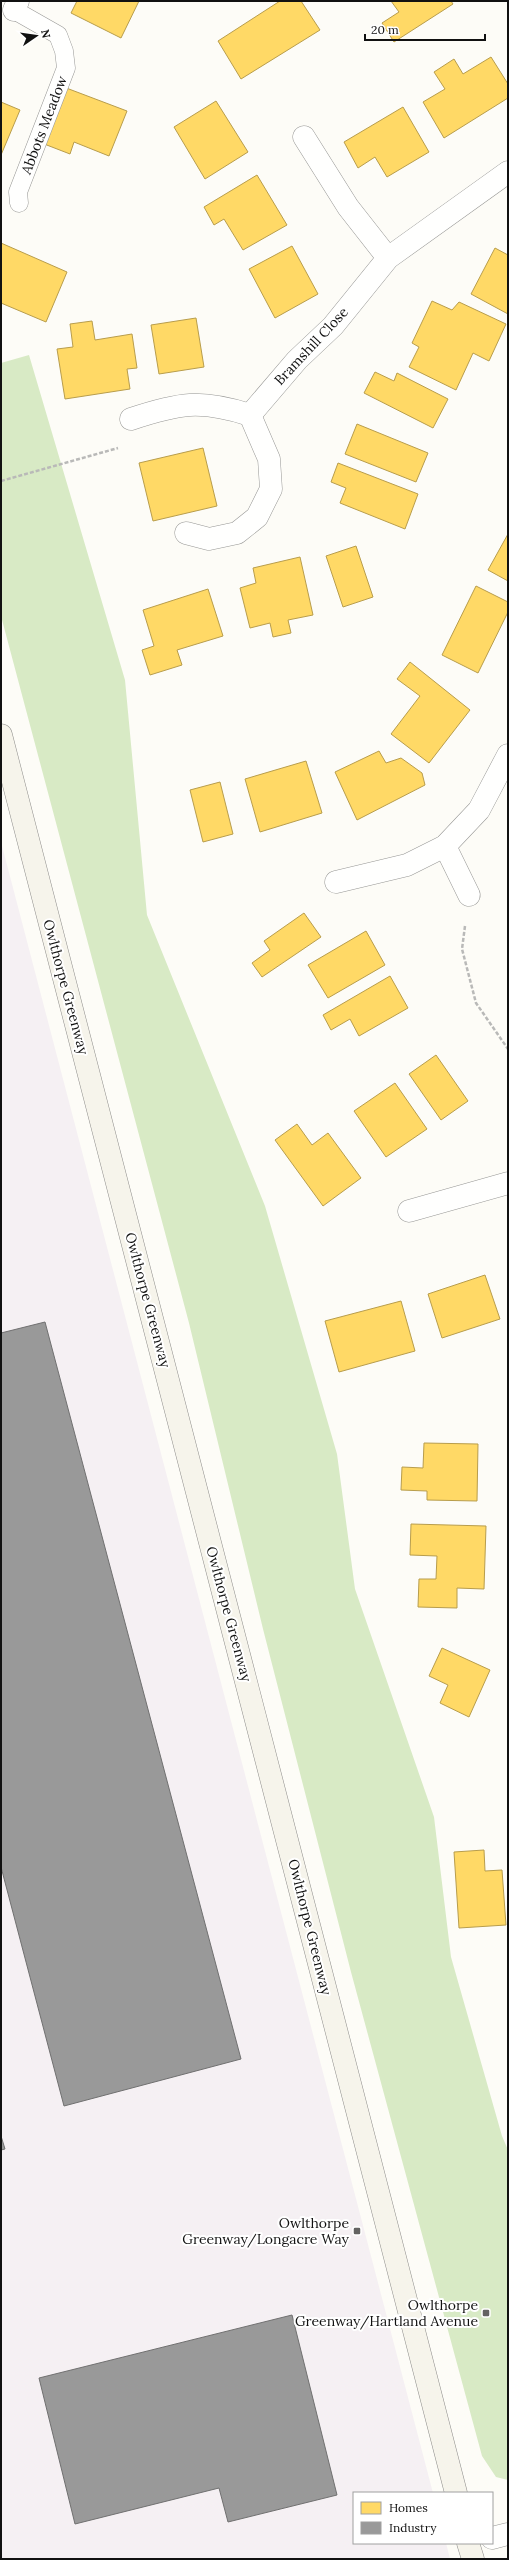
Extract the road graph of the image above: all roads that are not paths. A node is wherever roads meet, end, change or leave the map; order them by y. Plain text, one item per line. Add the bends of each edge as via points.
1 (16, 5) edge
2 (304, 137) dead end
3 (508, 172) edge
4 (19, 203) dead end
5 (388, 258) junction
6 (250, 415) junction
7 (131, 419) dead end
8 (186, 533) dead end
9 (1, 735) edge
10 (508, 754) edge
11 (445, 846) junction
12 (336, 882) dead end
13 (469, 895) road end
14 (508, 1183) edge
15 (409, 1211) dead end
16 (456, 2492) edge
17 (508, 2534) edge
18 (493, 2538) edge

1 - 4 lane, Abbots Meadow via 58,35 64,51 66,68 18,192
2 - 5 street via 348,207
3 - 5 street, Bramshill Close
5 - 6 street, Bramshill Close via 333,326 297,360
6 - 7 street via 224,406 196,403 168,407
6 - 8 street via 269,459 271,489 257,516 237,533 209,539
9 - 16 street, Owlthorpe Greenway
10 - 11 street via 479,810
11 - 12 street via 407,865
11 - 13 street
14 - 15 street
17 - 18 street

